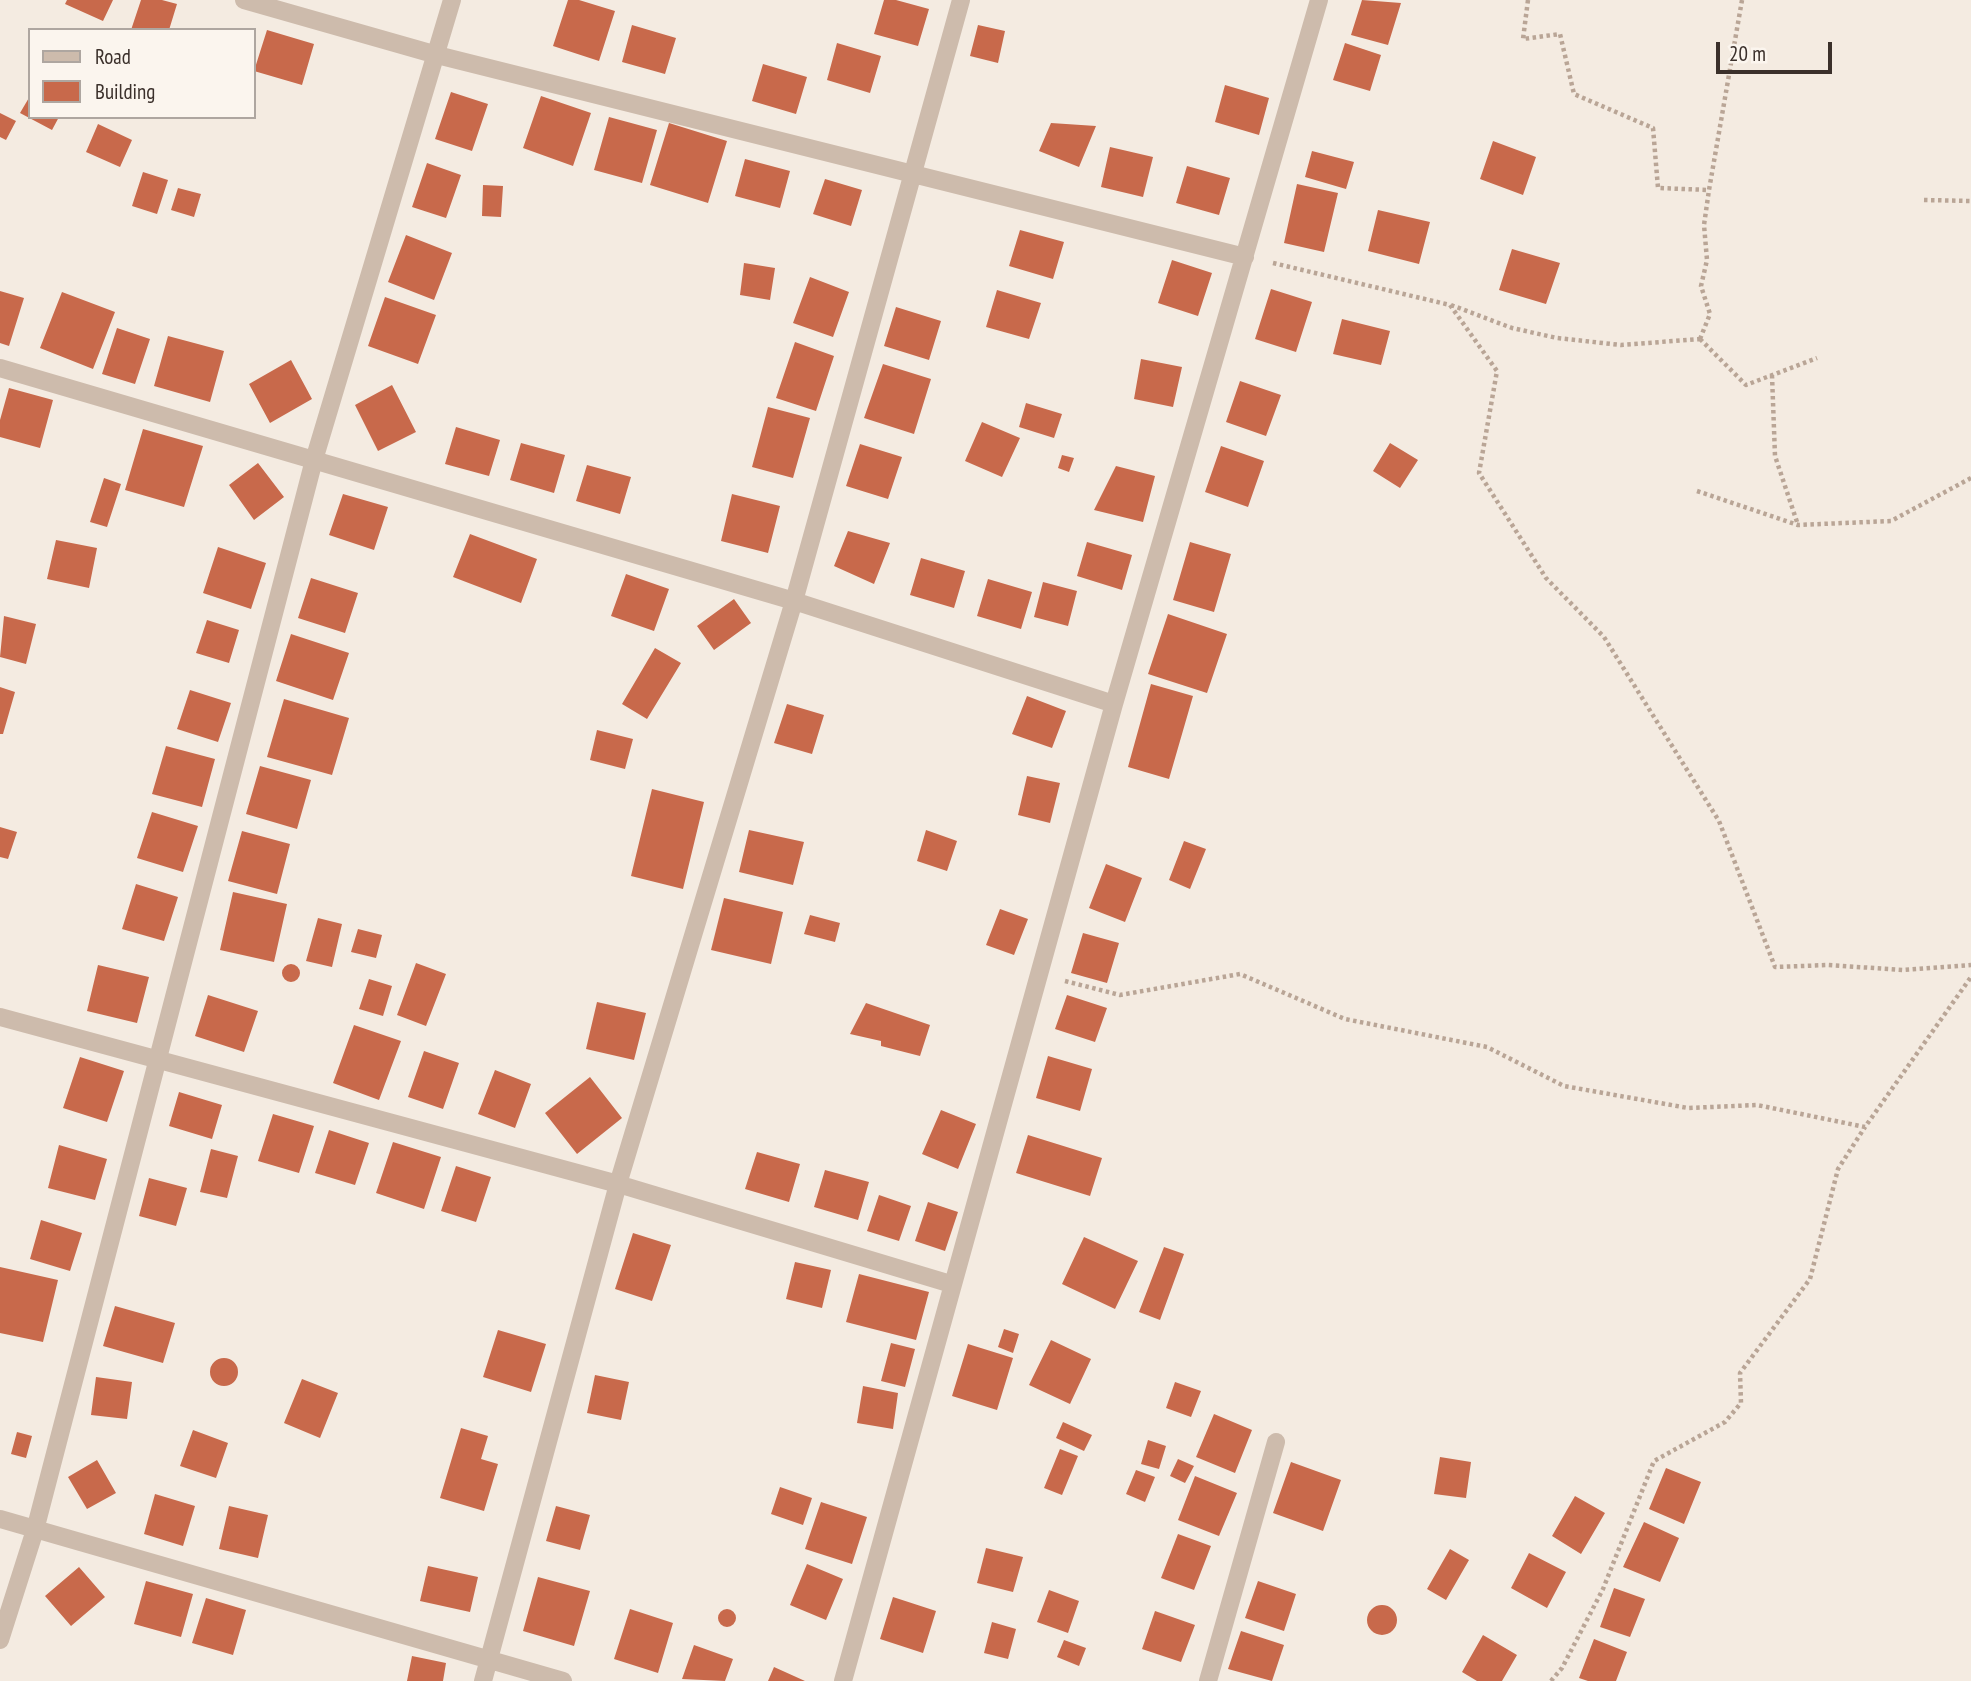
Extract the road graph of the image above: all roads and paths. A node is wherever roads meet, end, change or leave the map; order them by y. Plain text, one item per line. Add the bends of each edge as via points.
1 (244, 0) edge
2 (452, 0) edge
3 (961, 0) edge
4 (1319, 0) edge
5 (1528, 0) edge
6 (1742, 0) edge
7 (437, 55) junction
8 (913, 172) junction
9 (1709, 190) junction
10 (1924, 200) dead end
11 (1971, 201) edge
12 (1245, 257) junction
13 (1450, 305) junction
14 (1700, 339) junction
15 (1817, 358) dead end
16 (0, 368) edge
17 (1772, 375) junction
18 (314, 460) junction
19 (1971, 478) edge
20 (1698, 491) dead end
21 (1798, 525) junction
22 (794, 601) junction
23 (1114, 704) junction
24 (1971, 965) edge
25 (1039, 974) junction
26 (1971, 977) edge
27 (0, 1017) edge
28 (157, 1062) junction
29 (1865, 1128) junction
30 (618, 1184) junction
31 (951, 1284) junction
32 (1276, 1442) dead end
33 (0, 1519) edge
34 (35, 1530) junction
35 (0, 1640) edge
36 (490, 1659) junction
37 (483, 1681) edge
38 (563, 1681) edge
39 (843, 1681) edge
40 (1208, 1681) edge
41 (1551, 1681) edge

1 - 7 street
2 - 7 street
3 - 8 street
4 - 12 street
5 - 9 path via 1522,39 1560,34 1574,94 1653,128 1658,188
6 - 9 path
7 - 8 street
7 - 18 street
8 - 12 street
8 - 22 street
9 - 14 path via 1704,225 1707,260 1700,286 1710,314
10 - 11 path
12 - 13 path
12 - 23 street
13 - 14 path via 1512,328 1557,338 1621,345
13 - 24 path via 1496,371 1479,473 1546,578 1604,637 1719,821 1776,967 1903,970
14 - 17 path via 1746,385
15 - 17 path
16 - 18 street
17 - 21 path via 1775,456
18 - 22 street
18 - 28 street
19 - 21 path via 1891,521
20 - 21 path
22 - 23 street
22 - 30 street
23 - 25 street
25 - 29 path via 1120,995 1240,974 1345,1019 1487,1047 1564,1086 1688,1108 1756,1105
25 - 31 street
26 - 29 path
27 - 28 street
28 - 30 street
28 - 34 street
29 - 41 path via 1838,1169 1810,1279 1740,1373 1741,1403 1725,1422 1654,1461 1603,1589
30 - 31 street
30 - 36 street
31 - 39 street
32 - 40 street
33 - 34 street
34 - 35 street
34 - 36 street
36 - 37 street
36 - 38 street

